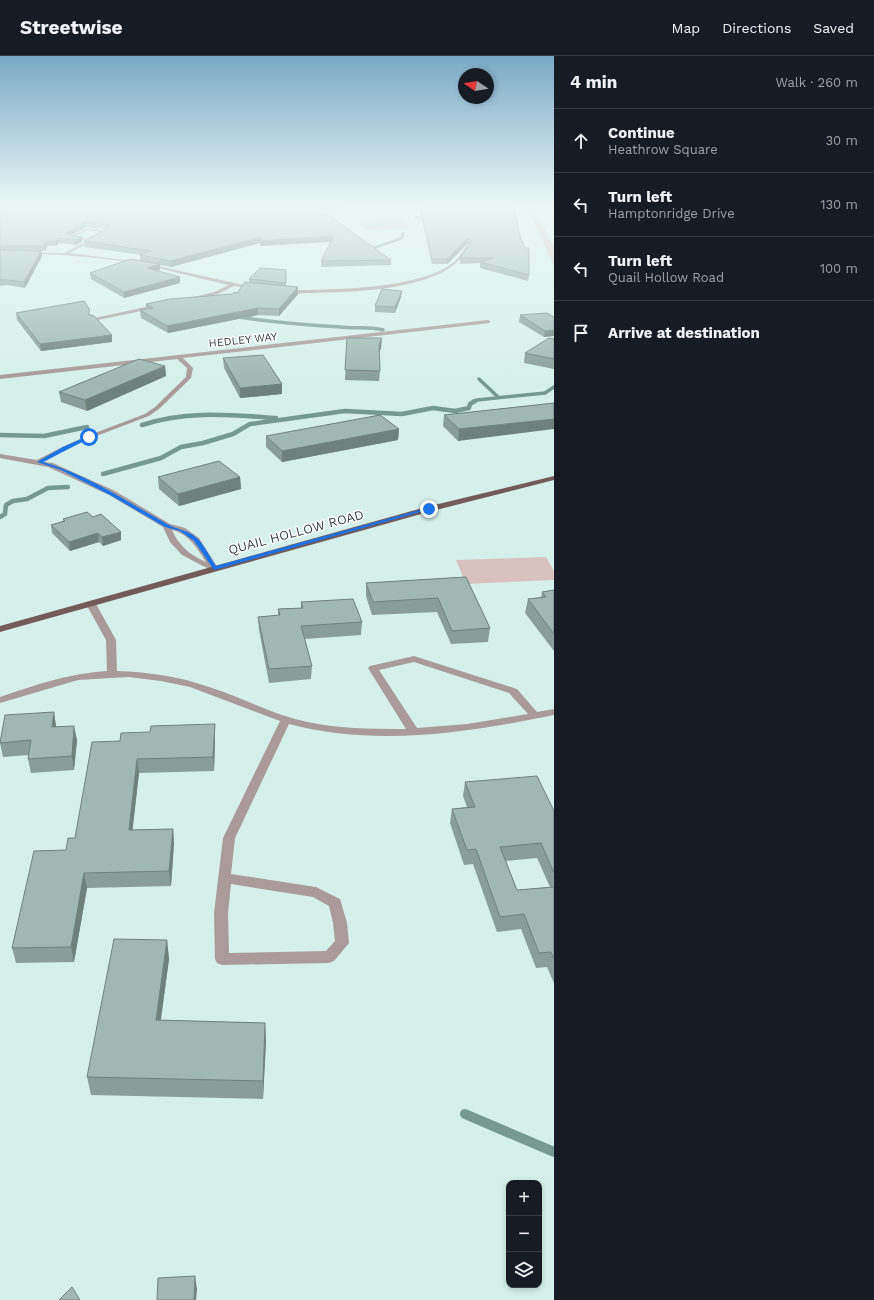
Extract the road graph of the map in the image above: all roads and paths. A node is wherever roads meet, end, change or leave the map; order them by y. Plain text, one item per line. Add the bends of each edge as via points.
1 (145, 265) edge
2 (451, 265) edge
3 (234, 285) junction
4 (263, 289) edge
5 (277, 290) edge
6 (188, 300) edge
7 (165, 305) edge
8 (93, 319) edge
9 (488, 322) dead end
10 (179, 357) junction
11 (0, 378) edge
12 (0, 456) edge
13 (39, 462) junction
14 (554, 478) edge
15 (167, 526) junction
16 (214, 568) junction
17 (90, 604) junction
18 (0, 629) edge
19 (112, 674) junction
20 (0, 700) edge
21 (554, 712) edge
22 (534, 716) junction
23 (286, 720) junction
24 (413, 731) junction
25 (225, 878) junction

1 - 3 street
2 - 5 street via 419,280 381,288
3 - 4 street
3 - 6 street via 216,293
7 - 8 street
9 - 10 street, HEDLEY WAY
10 - 11 street, HEDLEY WAY
10 - 13 street via 190,368 189,378 157,408 147,415 64,448
12 - 13 street
13 - 15 street via 63,469
14 - 16 main road, QUAIL HOLLOW ROAD via 429,509
15 - 16 street via 182,530 196,540
15 - 16 street via 171,538 191,559
16 - 17 main road, QUAIL HOLLOW ROAD
17 - 18 main road, QUAIL HOLLOW ROAD
17 - 19 street via 111,640
19 - 20 street via 63,680
19 - 23 street via 176,682 208,690
21 - 22 street
22 - 24 street via 464,727
22 - 24 street via 513,691 414,659 373,668
23 - 24 street via 321,728 368,732
23 - 25 street via 229,838
25 - 25 street via 221,913 222,959 329,957 342,943 334,903 316,892

